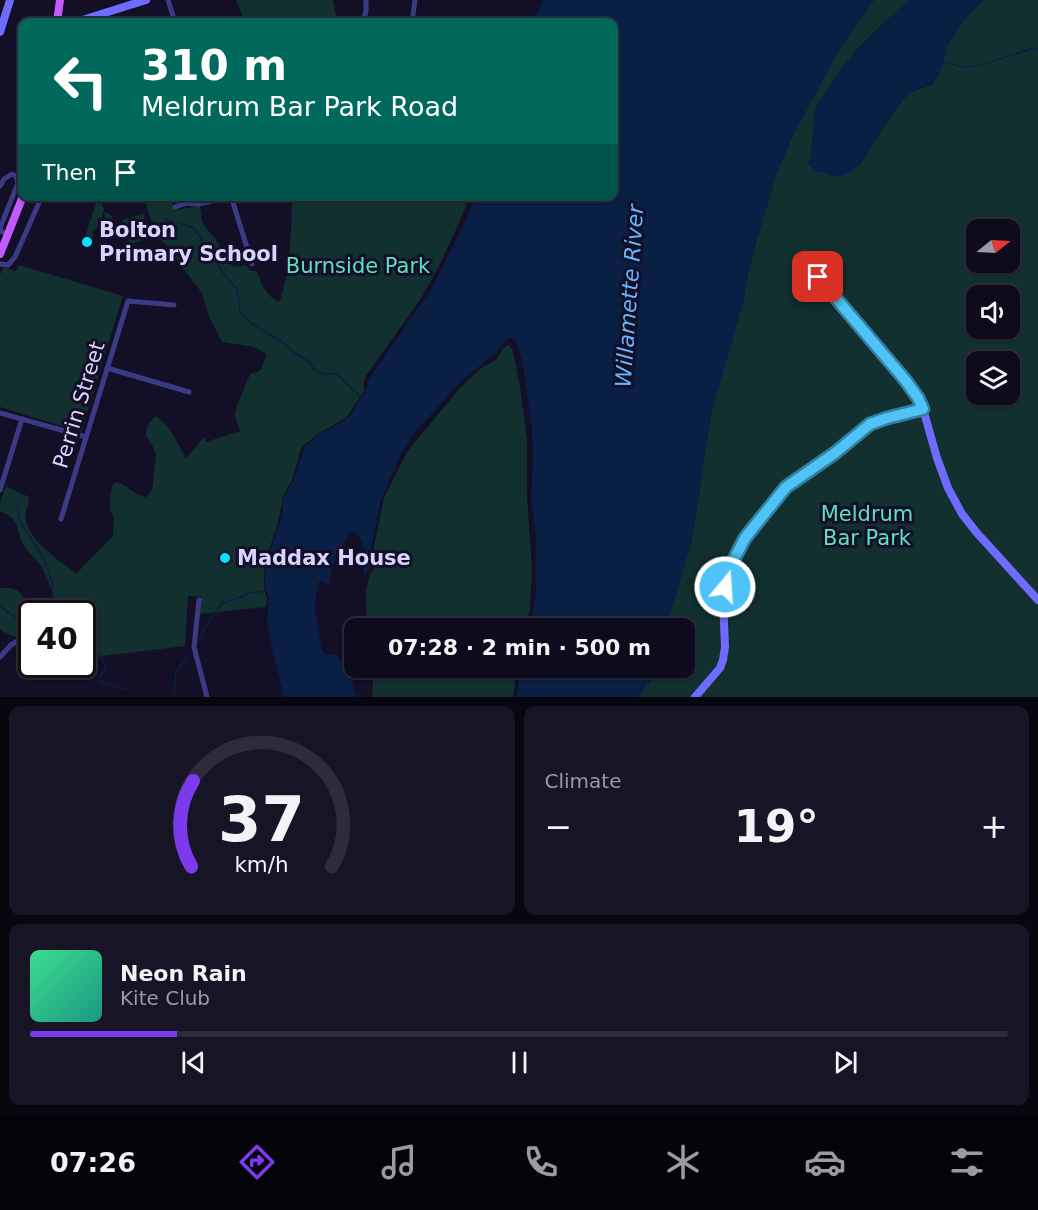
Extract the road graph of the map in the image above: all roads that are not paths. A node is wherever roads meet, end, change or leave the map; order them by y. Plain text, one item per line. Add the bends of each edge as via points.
1 (10, 0) edge
2 (60, 0) edge
3 (146, 0) edge
4 (168, 0) edge
5 (366, 0) edge
6 (415, 0) edge
7 (58, 18) edge
8 (89, 18) edge
9 (174, 18) edge
10 (364, 18) edge
11 (413, 18) edge
12 (0, 32) edge
13 (0, 186) edge
14 (21, 201) edge
15 (40, 201) edge
16 (212, 201) edge
17 (230, 201) edge
18 (175, 207) dead end
19 (8, 234) junction
20 (0, 254) edge
21 (0, 264) edge
22 (252, 264) dead end
23 (818, 277) dead end
24 (174, 305) dead end
25 (107, 368) junction
26 (189, 392) dead end
27 (923, 409) junction
28 (0, 413) edge
29 (22, 419) junction
30 (86, 437) junction
31 (0, 490) edge
32 (61, 519) dead end
33 (199, 600) dead end
34 (1038, 600) edge
35 (18, 641) edge
36 (0, 657) edge
37 (207, 697) edge
38 (695, 697) edge

1 - 12 street
2 - 7 main road
3 - 8 street
4 - 9 street
5 - 10 street
6 - 11 street
13 - 19 street via 8,176 16,176 18,183 0,228
14 - 19 main road
15 - 21 street via 15,257 8,265
16 - 18 street
17 - 22 street
19 - 20 main road
23 - 27 street via 906,381
24 - 25 street, Perrin Street via 128,301
25 - 26 street
25 - 30 street, Perrin Street
27 - 34 street via 946,482 963,514
27 - 38 street via 870,424 794,481 745,538 725,587 723,660
28 - 29 street
29 - 30 street
29 - 31 street
30 - 32 street, Perrin Street
33 - 37 street via 194,647
35 - 36 street

